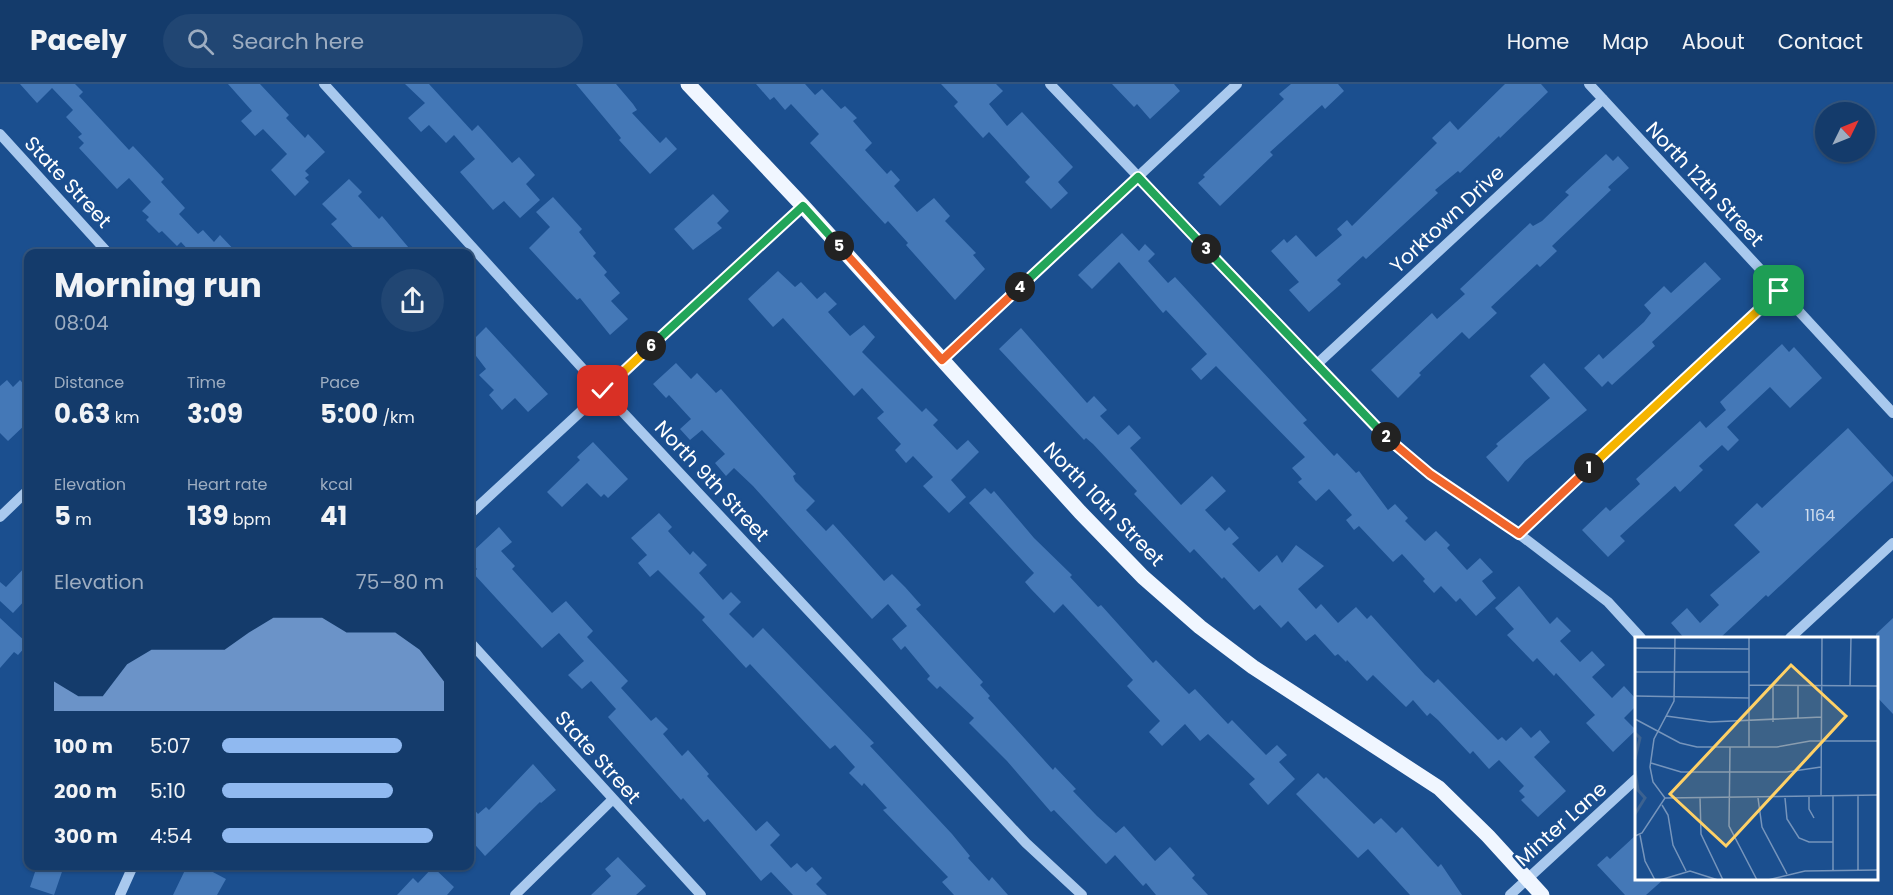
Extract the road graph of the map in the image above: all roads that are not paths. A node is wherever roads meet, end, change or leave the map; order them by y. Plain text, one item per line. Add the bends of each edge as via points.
1 (324, 84) edge
2 (688, 84) edge
3 (1050, 84) edge
4 (1237, 84) edge
5 (1589, 84) edge
6 (1603, 99) junction
7 (0, 134) edge
8 (1138, 177) junction
9 (803, 206) junction
10 (104, 249) edge
11 (474, 249) edge
12 (474, 249) edge
13 (1779, 291) junction
14 (942, 360) junction
15 (1316, 365) junction
16 (603, 391) junction
17 (1893, 413) edge
18 (24, 494) edge
19 (474, 510) edge
20 (0, 517) edge
21 (1519, 534) junction
22 (1893, 543) edge
23 (1639, 637) edge
24 (1792, 637) edge
25 (474, 646) edge
26 (1635, 780) edge
27 (612, 800) junction
28 (131, 870) edge
29 (1527, 879) junction
30 (120, 895) edge
31 (515, 895) edge
32 (701, 895) edge
33 (1082, 895) edge
34 (1510, 895) edge
35 (1542, 895) edge

1 - 12 street, North 9th Street
2 - 9 main road, North 10th Street
3 - 8 street
4 - 8 street
5 - 6 street, North 12th Street
6 - 13 street, North 12th Street
6 - 15 street, Yorktown Drive
7 - 10 street, State Street
8 - 14 street
8 - 15 street
9 - 14 main road, North 10th Street
9 - 16 street
11 - 16 street, North 9th Street
13 - 17 street, North 12th Street
13 - 21 street
14 - 29 main road, North 10th Street via 1143,577 1252,667 1439,788
15 - 21 street via 1392,443
16 - 19 street
16 - 33 street, North 9th Street via 1026,843
18 - 20 street
21 - 23 street via 1608,602
22 - 24 street
25 - 27 street, State Street
26 - 29 street, Minter Lane
27 - 31 street
27 - 32 street, State Street
28 - 30 street
29 - 34 street, Minter Lane
29 - 35 main road, North 10th Street

